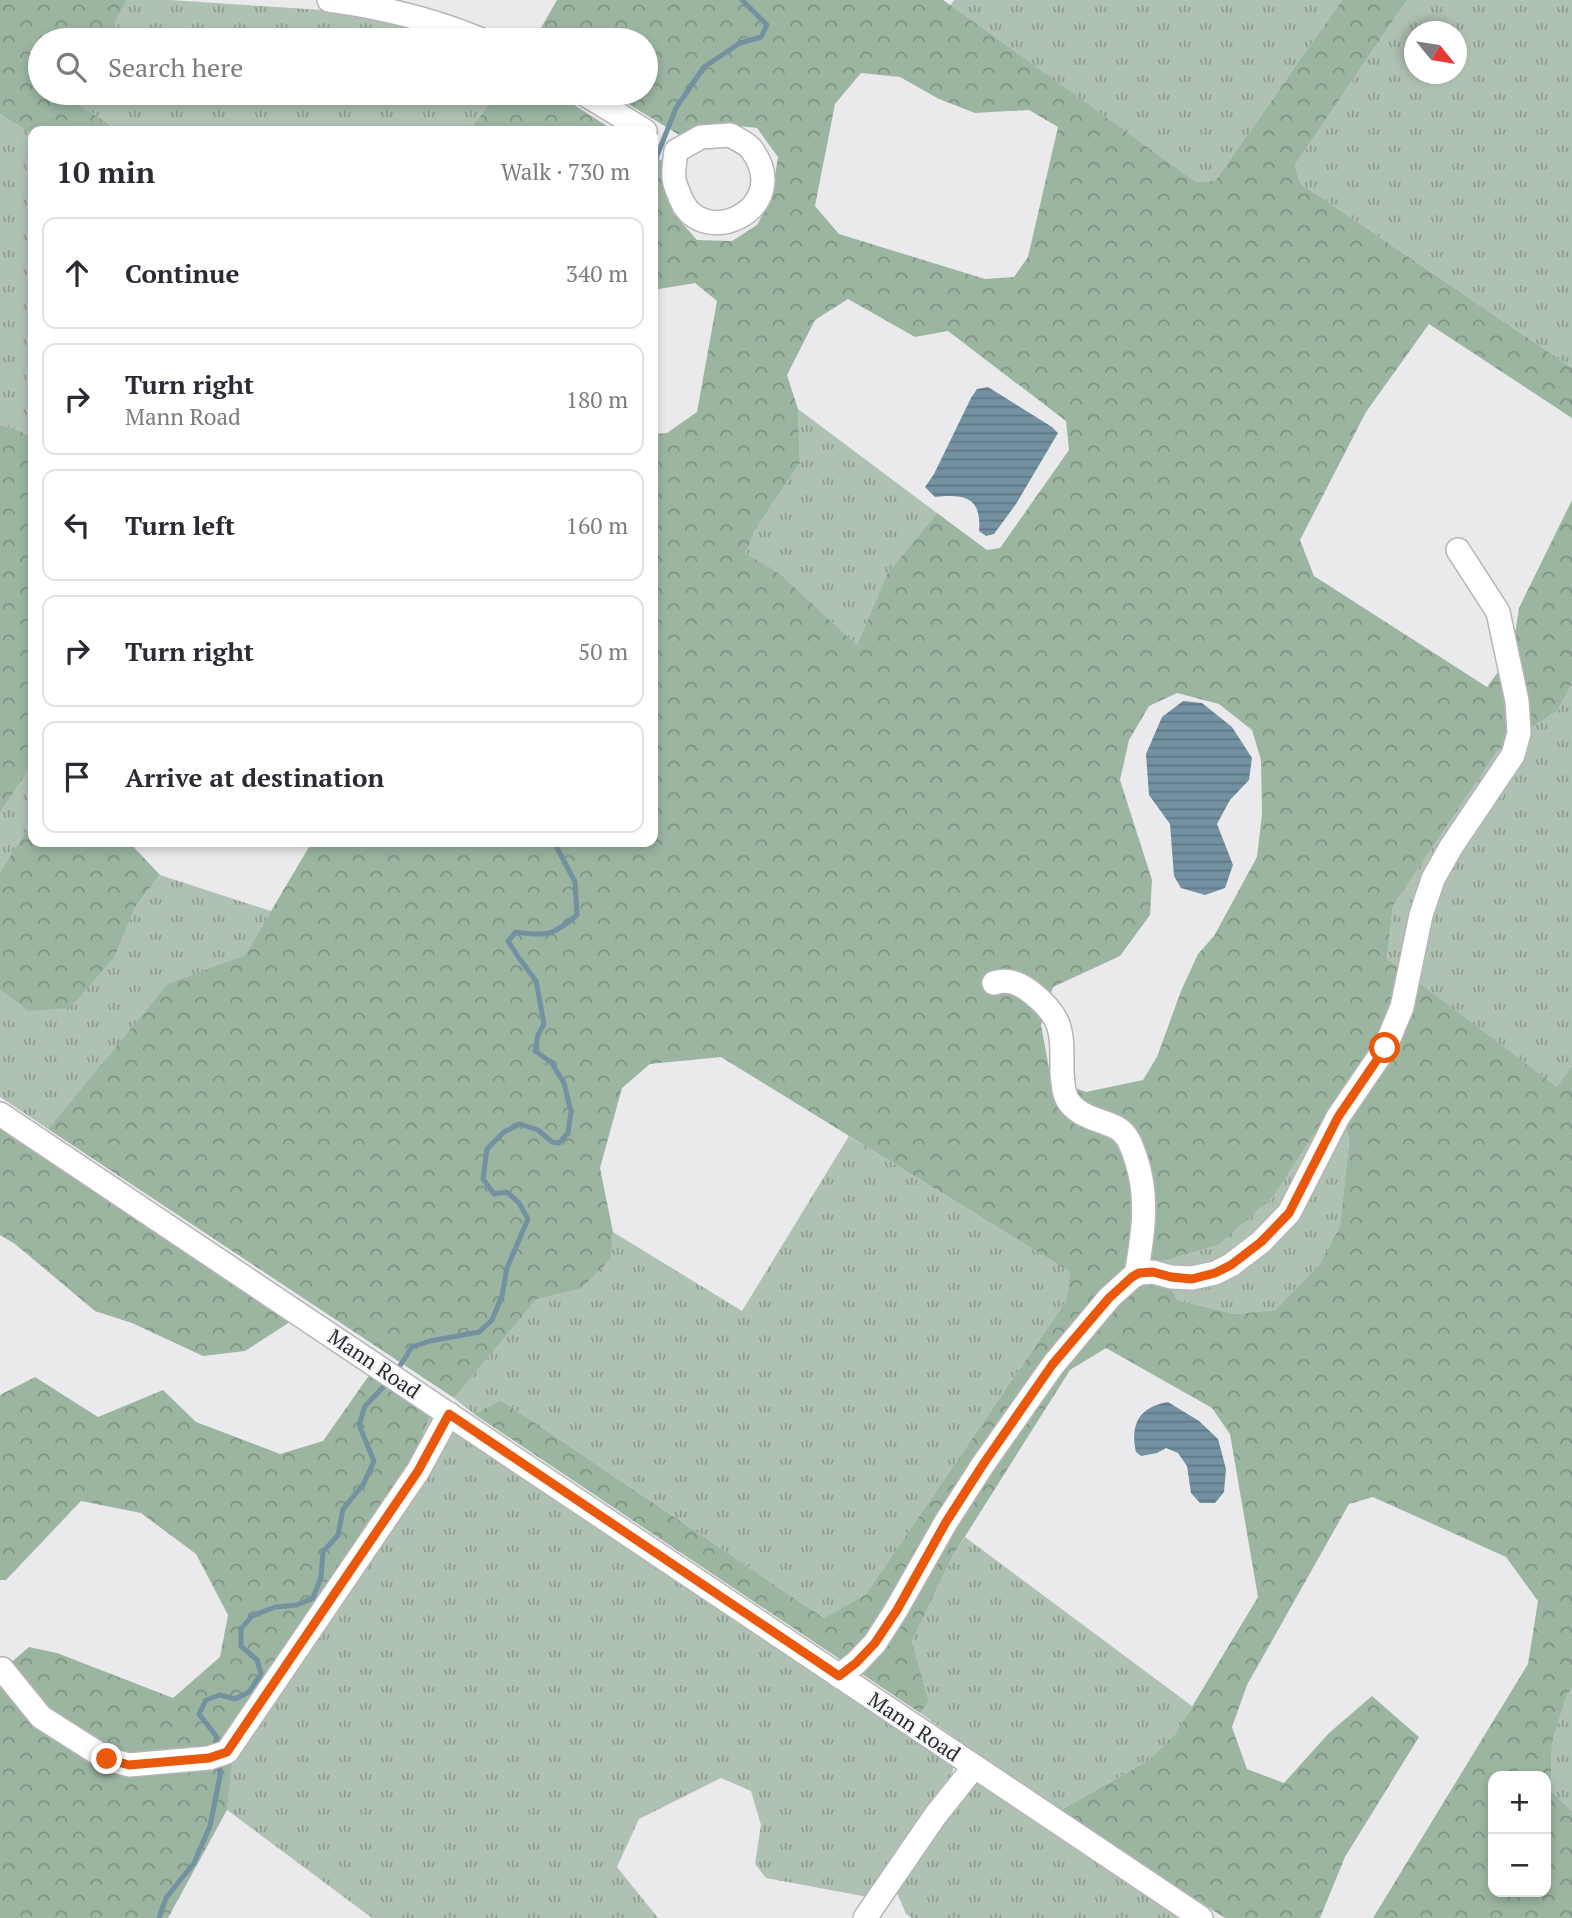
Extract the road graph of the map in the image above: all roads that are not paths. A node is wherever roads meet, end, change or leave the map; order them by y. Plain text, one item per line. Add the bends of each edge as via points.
1 (329, 0) edge
2 (451, 28) edge
3 (603, 105) edge
4 (637, 126) edge
5 (658, 139) edge
6 (676, 151) dead end
7 (1458, 550) dead end
8 (994, 984) dead end
9 (0, 1114) edge
10 (1136, 1275) junction
11 (449, 1414) junction
12 (2, 1669) dead end
13 (839, 1676) junction
14 (974, 1767) junction
15 (864, 1918) edge
16 (1201, 1918) edge

1 - 2 street via 367,5
3 - 4 street
5 - 6 street
7 - 10 street via 1497,612 1517,701 1519,733 1513,755 1433,879 1394,1029 1338,1117 1281,1223 1215,1273 1192,1279 1153,1272
8 - 10 street via 1021,985 1046,1004 1060,1030 1067,1100 1089,1118 1116,1128 1133,1148 1144,1191
9 - 11 street, Mann Road
10 - 13 street via 1109,1298 1052,1365 946,1522 875,1643
11 - 12 street via 418,1471 218,1755 129,1765 107,1759 41,1717
11 - 13 street, Mann Road
13 - 14 street, Mann Road
14 - 15 street
14 - 16 street, Mann Road

